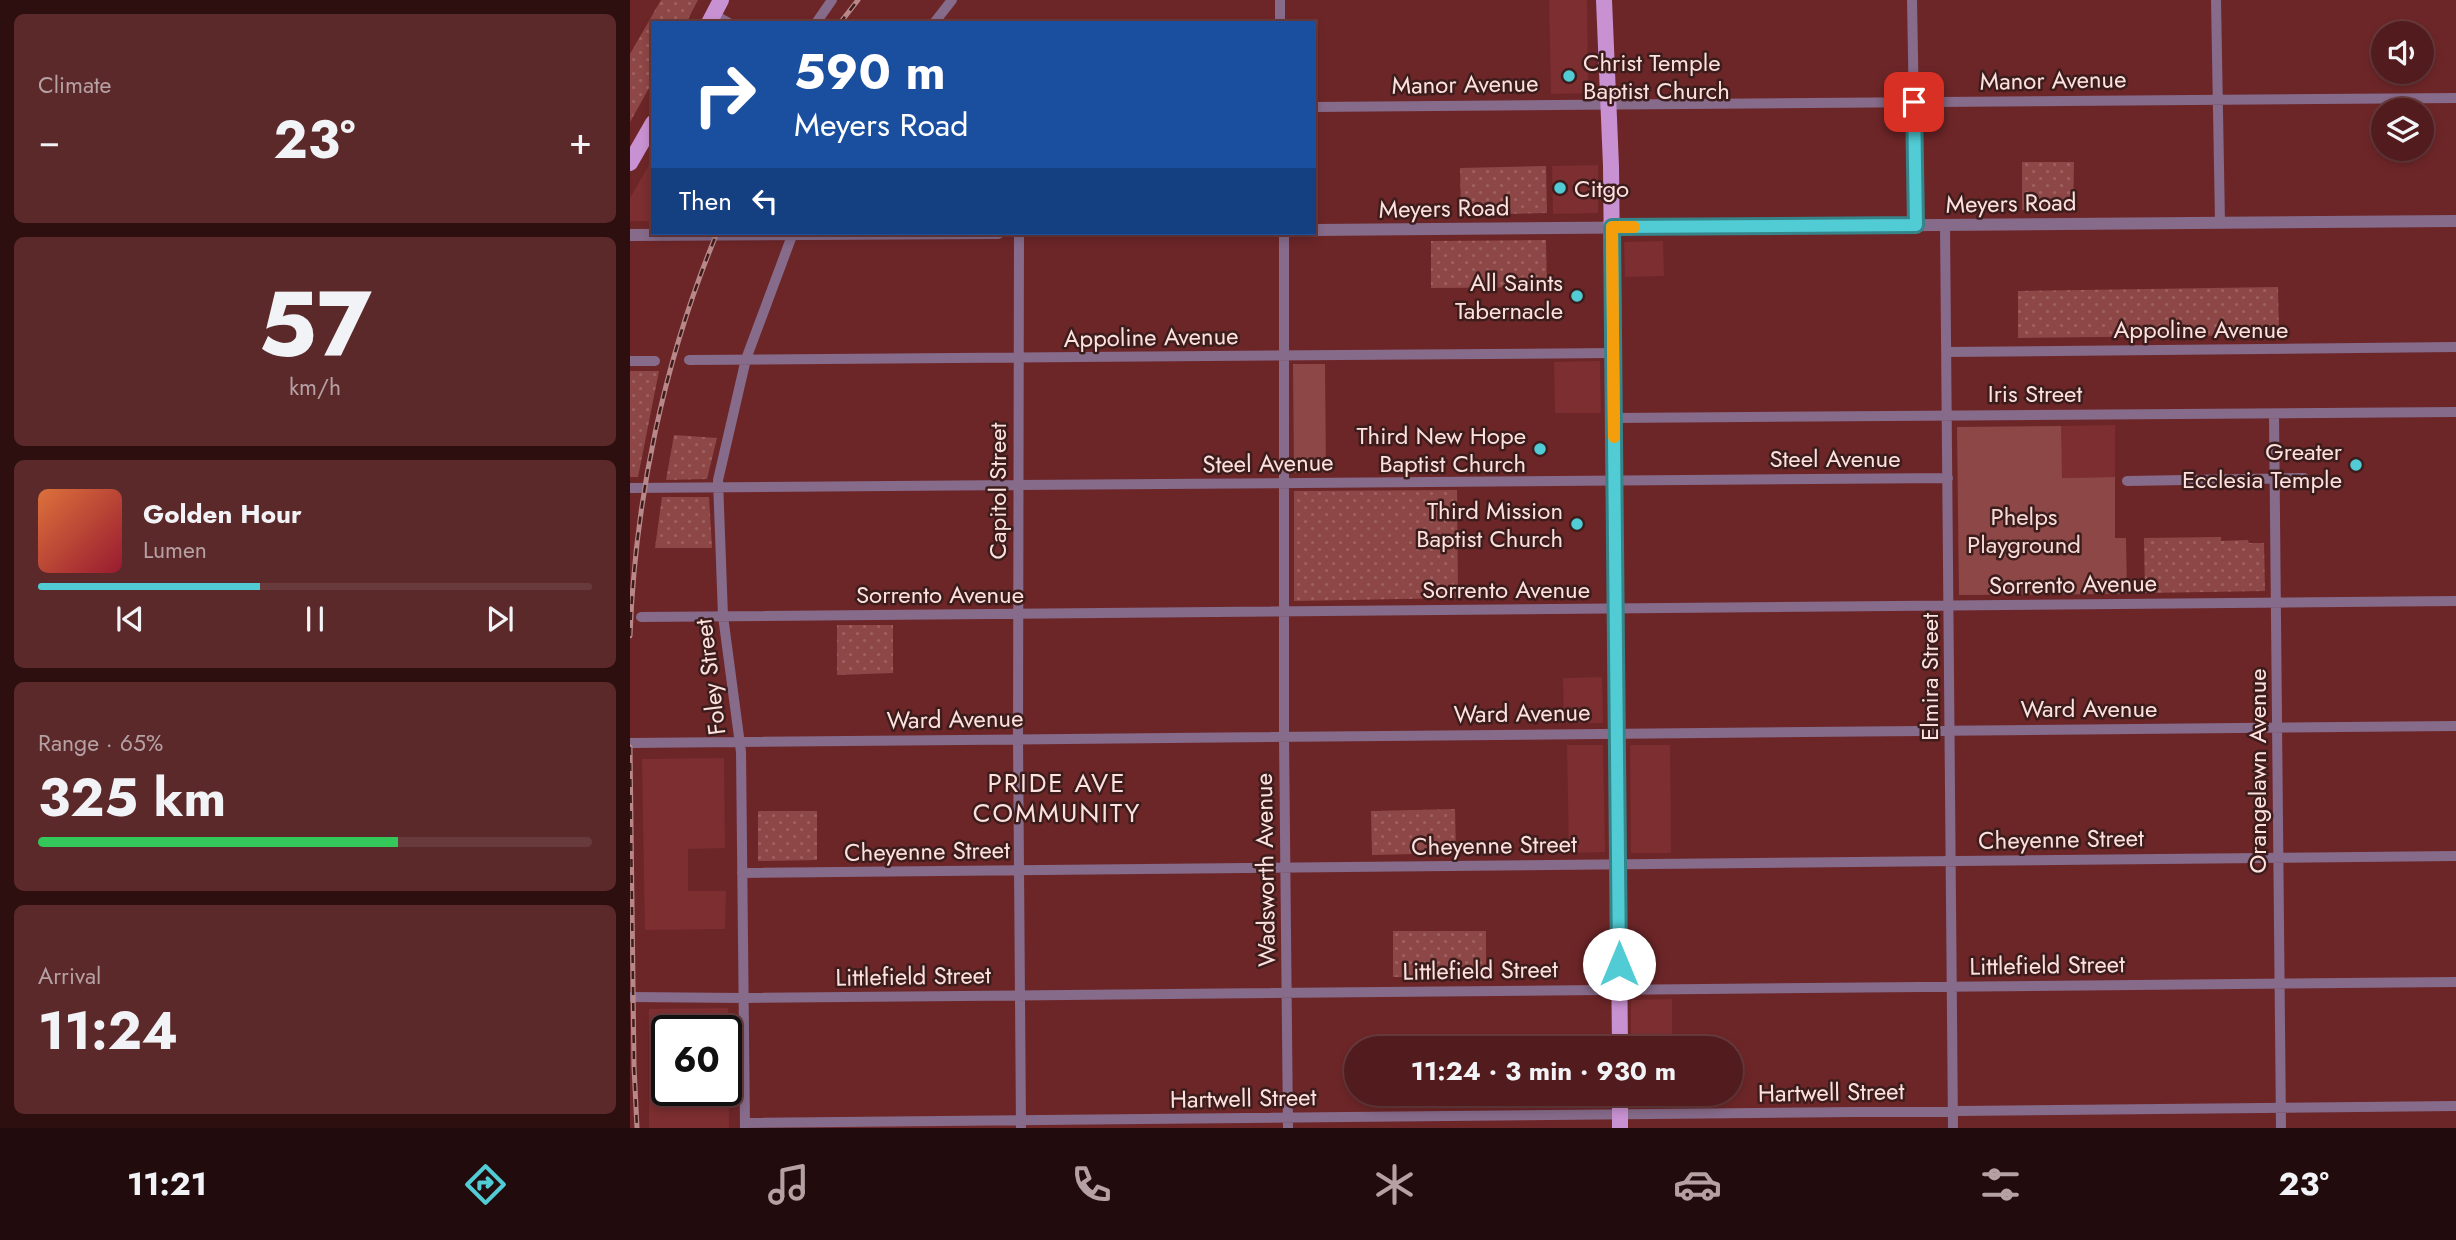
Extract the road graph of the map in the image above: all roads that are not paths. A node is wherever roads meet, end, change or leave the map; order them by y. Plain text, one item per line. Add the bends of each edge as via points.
1 (832, 0) edge
2 (952, 0) edge
3 (1280, 0) edge
4 (1604, 0) edge
5 (1912, 0) edge
6 (2217, 0) edge
7 (817, 21) edge
8 (936, 21) edge
9 (1280, 21) edge
10 (2456, 97) edge
11 (2218, 99) junction
12 (1914, 102) junction
13 (1607, 104) junction
14 (1316, 107) edge
15 (651, 126) edge
16 (630, 163) edge
17 (2456, 221) edge
18 (2220, 222) junction
19 (1916, 225) junction
20 (1945, 225) junction
21 (1612, 227) junction
22 (1316, 230) edge
23 (630, 235) edge
24 (651, 235) edge
25 (792, 235) edge
26 (1019, 235) edge
27 (1284, 235) edge
28 (2456, 347) edge
29 (1947, 352) junction
30 (1613, 353) junction
31 (1284, 356) junction
32 (746, 359) junction
33 (1017, 359) junction
34 (690, 360) dead end
35 (630, 361) edge
36 (654, 361) dead end
37 (2456, 412) edge
38 (1947, 414) junction
39 (2274, 414) junction
40 (1614, 418) junction
41 (1948, 478) junction
42 (2304, 478) dead end
43 (2276, 479) junction
44 (1615, 481) junction
45 (2127, 481) dead end
46 (1284, 484) junction
47 (1017, 486) junction
48 (630, 488) edge
49 (718, 488) junction
50 (2456, 600) edge
51 (2277, 602) junction
52 (1950, 606) junction
53 (1616, 609) junction
54 (1284, 612) junction
55 (1017, 614) junction
56 (723, 616) junction
57 (641, 617) dead end
58 (2456, 726) edge
59 (2278, 728) junction
60 (1950, 730) junction
61 (1618, 734) junction
62 (1284, 737) junction
63 (1018, 739) junction
64 (740, 742) junction
65 (630, 743) edge
66 (2456, 856) edge
67 (2278, 858) junction
68 (1951, 862) junction
69 (1618, 865) junction
70 (1286, 868) junction
71 (1018, 871) junction
72 (742, 873) junction
73 (2456, 982) edge
74 (2280, 983) junction
75 (1952, 987) junction
76 (1619, 990) junction
77 (1287, 993) junction
78 (1020, 996) junction
79 (630, 997) edge
80 (744, 999) junction
81 (1620, 1036) edge
82 (2456, 1106) edge
83 (2281, 1107) junction
84 (1953, 1112) junction
85 (1620, 1122) edge
86 (1288, 1123) edge
87 (1021, 1124) edge
88 (745, 1126) edge
89 (1953, 1128) edge
90 (2281, 1128) edge

1 - 7 street
2 - 8 street
3 - 9 street
4 - 13 main road
5 - 12 street
6 - 11 street
10 - 11 street, Manor Avenue
11 - 12 street, Manor Avenue
11 - 18 street
12 - 13 street, Manor Avenue
12 - 19 street
13 - 14 street, Manor Avenue
13 - 21 main road
15 - 16 main road
17 - 18 street, Meyers Road
18 - 20 street, Meyers Road
19 - 20 street, Meyers Road
19 - 21 street, Meyers Road
20 - 29 street, Elmira Street
21 - 22 street, Meyers Road
21 - 30 main road
23 - 24 street
25 - 32 street, Foley Street
26 - 33 street, Capitol Street
27 - 31 street
28 - 29 street, Appoline Avenue
29 - 38 street, Elmira Street
30 - 31 street, Appoline Avenue
30 - 40 main road
31 - 33 street, Appoline Avenue
31 - 46 street
32 - 33 street, Appoline Avenue
32 - 34 street, Appoline Avenue
32 - 49 street, Foley Street
33 - 47 street, Capitol Street
35 - 36 street
37 - 39 street, Iris Street
38 - 39 street, Iris Street
38 - 40 street, Iris Street
38 - 41 street, Elmira Street
39 - 43 street, Orangelawn Avenue
40 - 44 main road
41 - 44 street, Steel Avenue
41 - 52 street, Elmira Street
42 - 43 street
43 - 45 street
43 - 51 street, Orangelawn Avenue
44 - 46 street, Steel Avenue
44 - 53 main road
46 - 47 street, Steel Avenue
46 - 54 street, Wadsworth Avenue
47 - 49 street, Steel Avenue
47 - 55 street, Capitol Street
48 - 49 street, Steel Avenue
49 - 56 street, Foley Street
50 - 51 street, Sorrento Avenue
51 - 52 street, Sorrento Avenue
51 - 59 street, Orangelawn Avenue
52 - 53 street, Sorrento Avenue
52 - 60 street, Elmira Street
53 - 54 street, Sorrento Avenue
53 - 61 main road
54 - 55 street, Sorrento Avenue
54 - 62 street, Wadsworth Avenue
55 - 56 street, Sorrento Avenue
55 - 63 street, Capitol Street
56 - 57 street, Sorrento Avenue
56 - 64 street, Foley Street
58 - 59 street, Ward Avenue
59 - 60 street, Ward Avenue
59 - 67 street, Orangelawn Avenue
60 - 61 street, Ward Avenue
60 - 68 street, Elmira Street
61 - 62 street, Ward Avenue
61 - 69 main road
62 - 63 street, Ward Avenue
62 - 70 street, Wadsworth Avenue
63 - 64 street, Ward Avenue
63 - 71 street, Capitol Street
64 - 65 street, Ward Avenue
64 - 72 street, Foley Street
66 - 67 street, Cheyenne Street
67 - 68 street, Cheyenne Street
67 - 74 street, Orangelawn Avenue
68 - 69 street, Cheyenne Street
68 - 75 street, Elmira Street
69 - 70 street, Cheyenne Street
69 - 76 main road
70 - 71 street, Cheyenne Street
70 - 77 street, Wadsworth Avenue
71 - 72 street, Cheyenne Street
71 - 78 street, Capitol Street
72 - 80 street, Foley Street
73 - 74 street, Littlefield Street
74 - 75 street, Littlefield Street
74 - 83 street, Orangelawn Avenue
75 - 76 street, Littlefield Street
75 - 84 street, Elmira Street
76 - 77 street, Littlefield Street
76 - 81 main road
77 - 78 street, Littlefield Street
77 - 86 street, Wadsworth Avenue
78 - 80 street, Littlefield Street
78 - 87 street, Capitol Street
79 - 80 street, Littlefield Street
80 - 88 street, Foley Street
82 - 83 street, Hartwell Street
83 - 84 street, Hartwell Street
83 - 90 street, Orangelawn Avenue
84 - 85 street, Hartwell Street
84 - 89 street, Elmira Street
85 - 86 street, Hartwell Street
86 - 87 street, Hartwell Street
87 - 88 street, Hartwell Street

